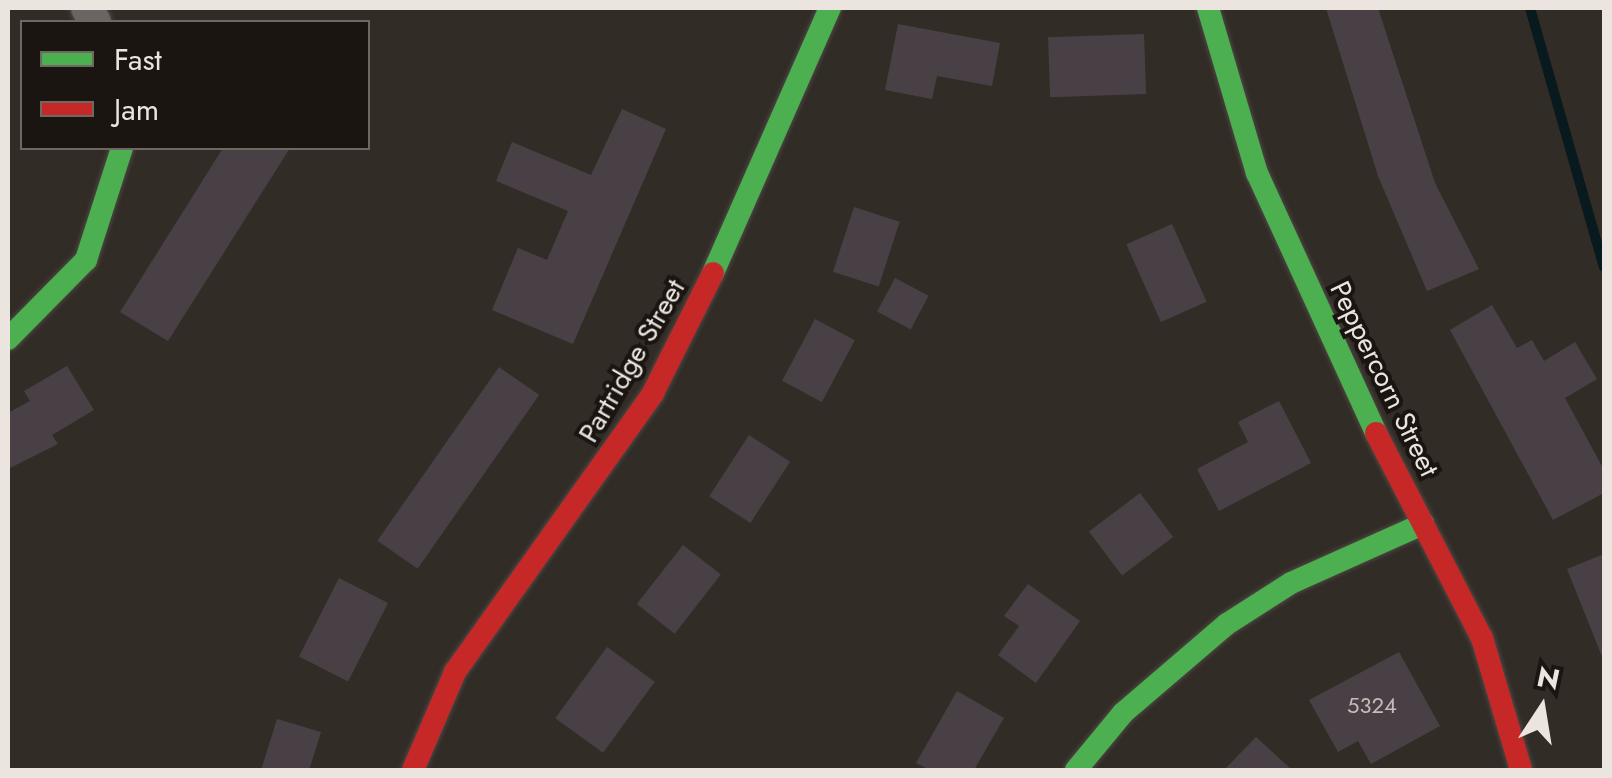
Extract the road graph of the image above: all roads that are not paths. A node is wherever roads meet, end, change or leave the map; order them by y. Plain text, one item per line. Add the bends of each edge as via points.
1 (830, 8) edge
2 (1208, 8) edge
3 (121, 150) edge
4 (8, 339) edge
5 (1423, 524) junction
6 (413, 770) edge
7 (1076, 770) edge
8 (1521, 770) edge

1 - 6 street, Partridge Street via 782,133 654,393 455,672
2 - 5 street, Peppercorn Street via 1257,173 1322,328
3 - 4 street via 86,260
5 - 7 street via 1291,583 1226,624 1123,713
5 - 8 street, Peppercorn Street via 1487,651

